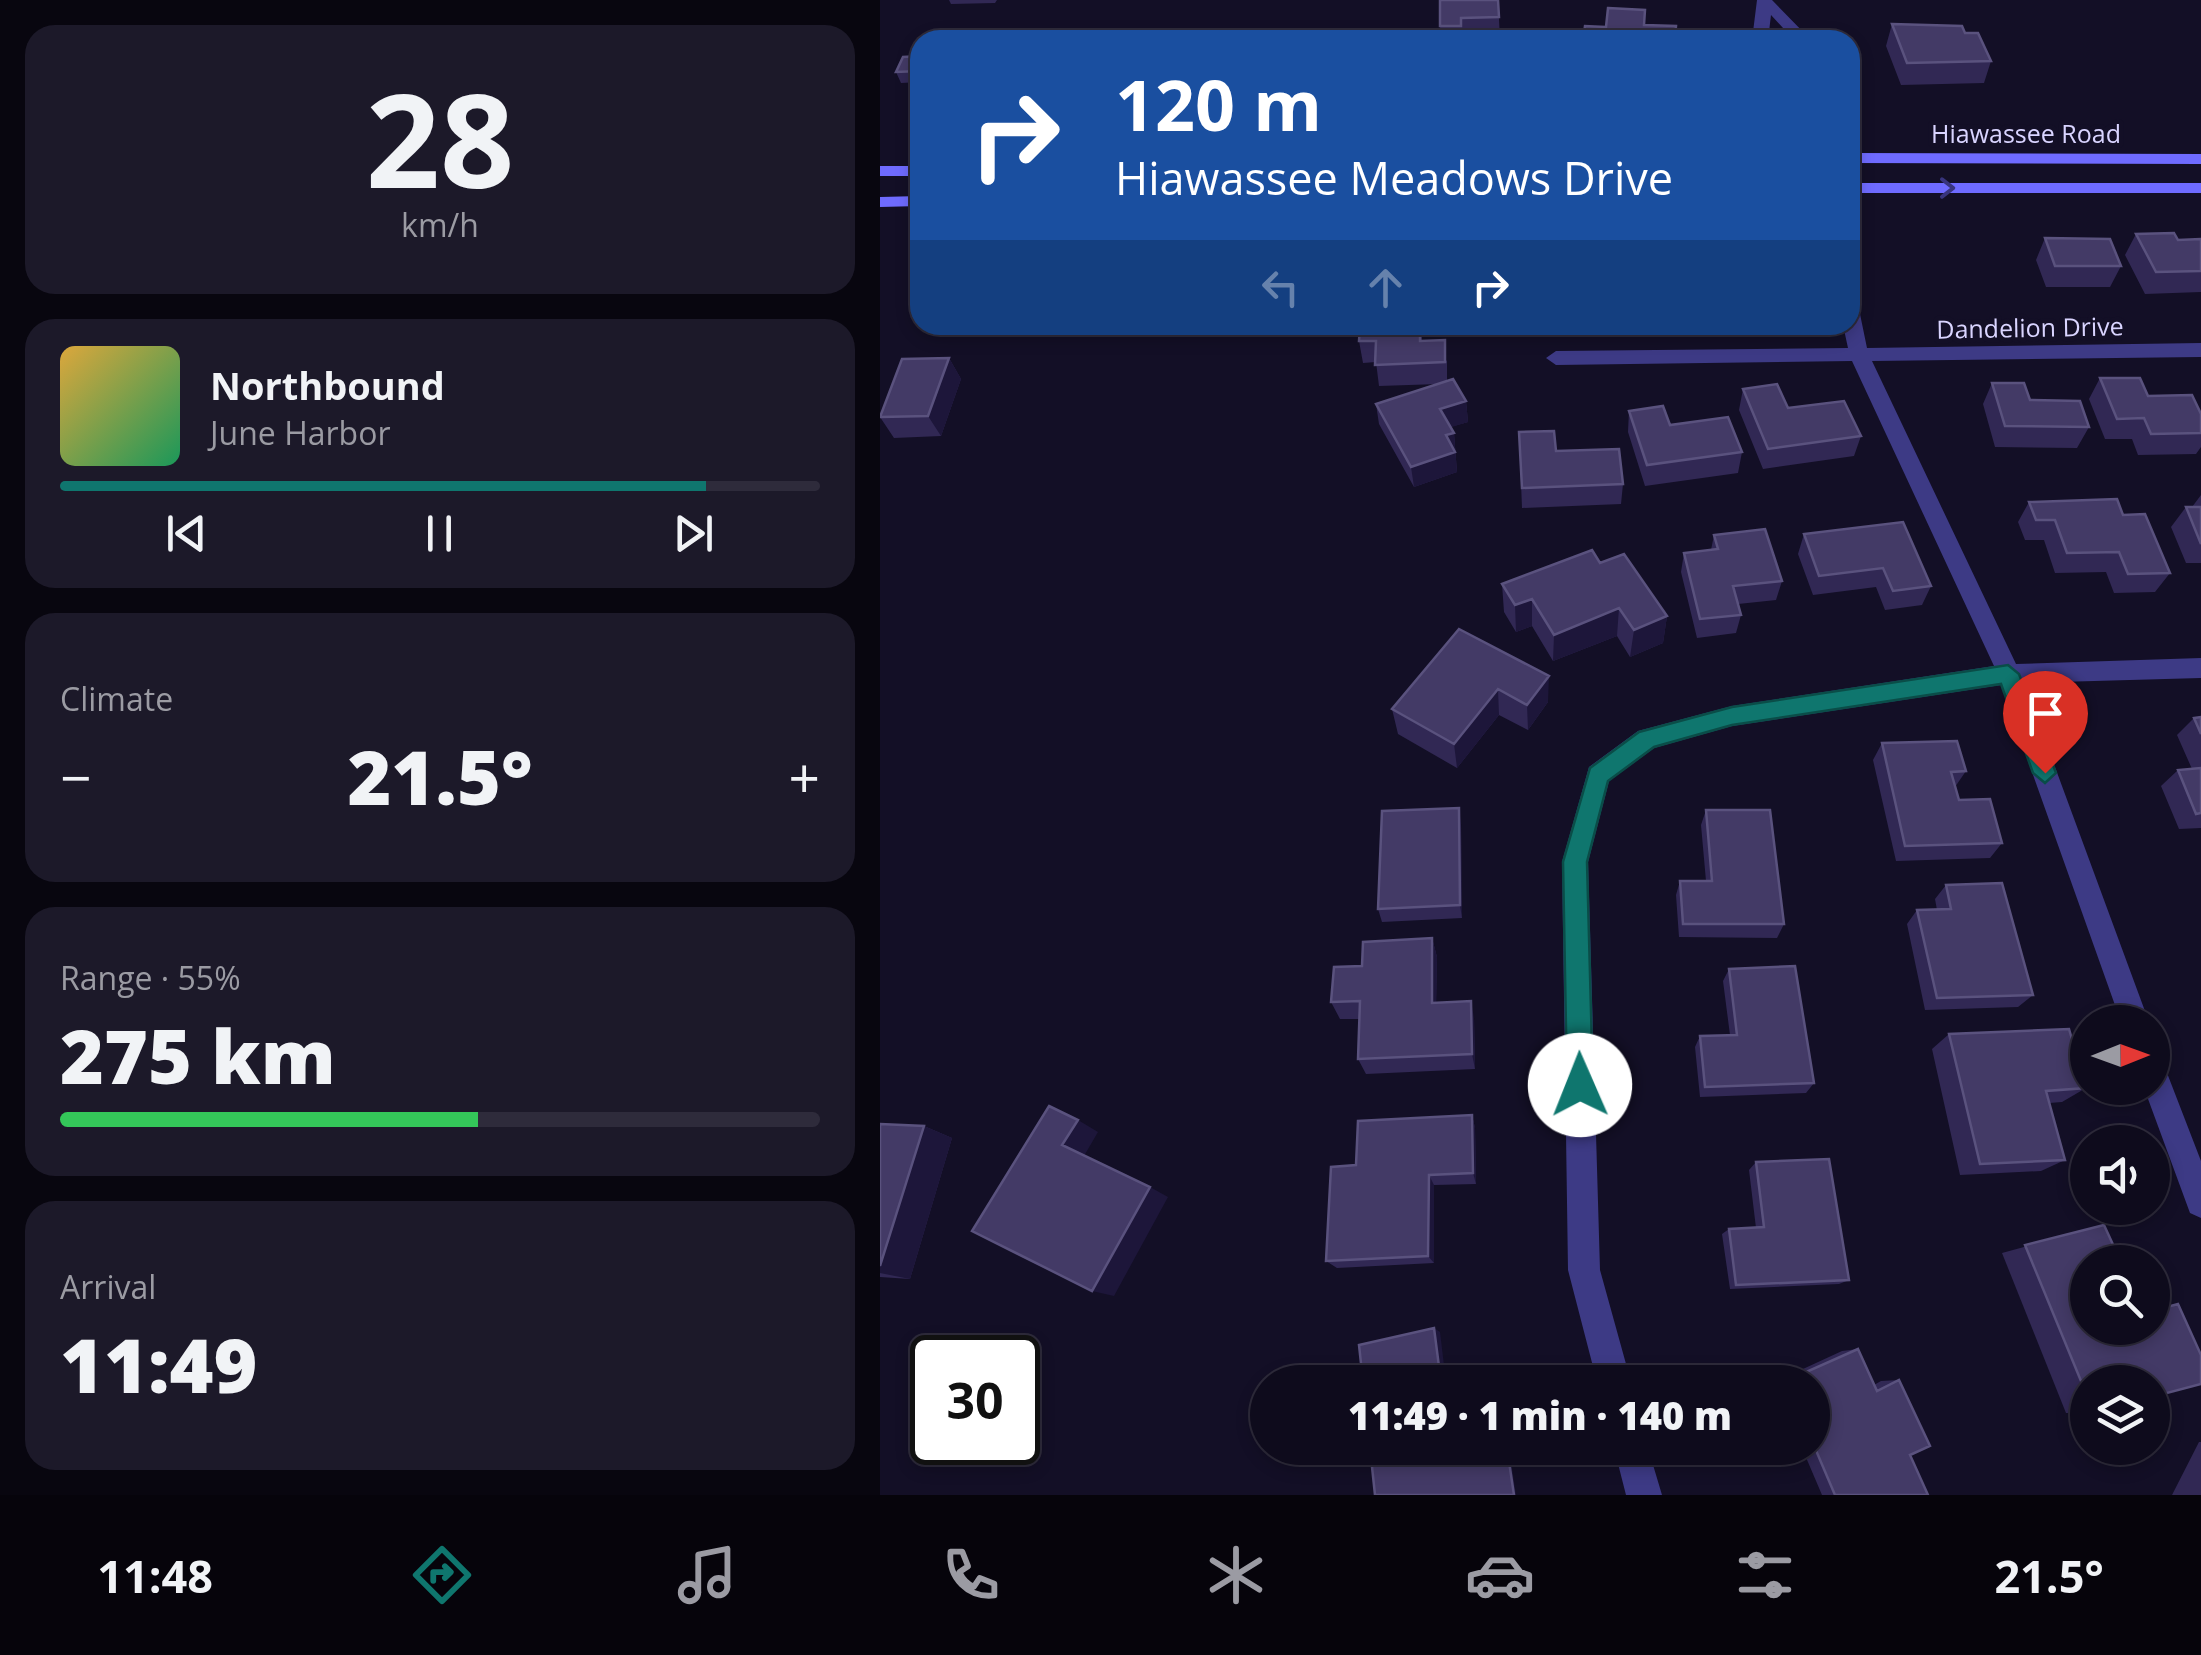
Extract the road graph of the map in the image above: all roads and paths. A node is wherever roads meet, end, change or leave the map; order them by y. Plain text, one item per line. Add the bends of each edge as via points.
1 (1765, 2) edge
2 (1761, 30) edge
3 (1792, 30) edge
4 (1860, 158) edge
5 (2201, 159) edge
6 (910, 170) edge
7 (880, 171) edge
8 (1860, 188) edge
9 (2201, 188) edge
10 (910, 201) edge
11 (880, 202) edge
12 (1855, 335) edge
13 (2201, 350) edge
14 (1859, 354) junction
15 (1556, 358) dead end
16 (2201, 668) edge
17 (2008, 674) junction
18 (2129, 1005) edge
19 (2165, 1105) edge
20 (2201, 1202) edge
21 (1609, 1365) edge
22 (1636, 1465) edge
23 (1644, 1495) edge

1 - 2 street
1 - 3 street
4 - 5 street, Hiawassee Road
6 - 7 street
8 -> 9 street, Hiawassee Road
10 - 11 street
12 - 14 street
13 - 14 street, Dandelion Drive
14 - 15 street, Dandelion Drive
14 - 17 street
16 - 17 street
17 - 18 street
17 - 21 street via 1732,716 1648,739 1598,776 1575,862 1584,1270
19 - 20 street
22 - 23 street

